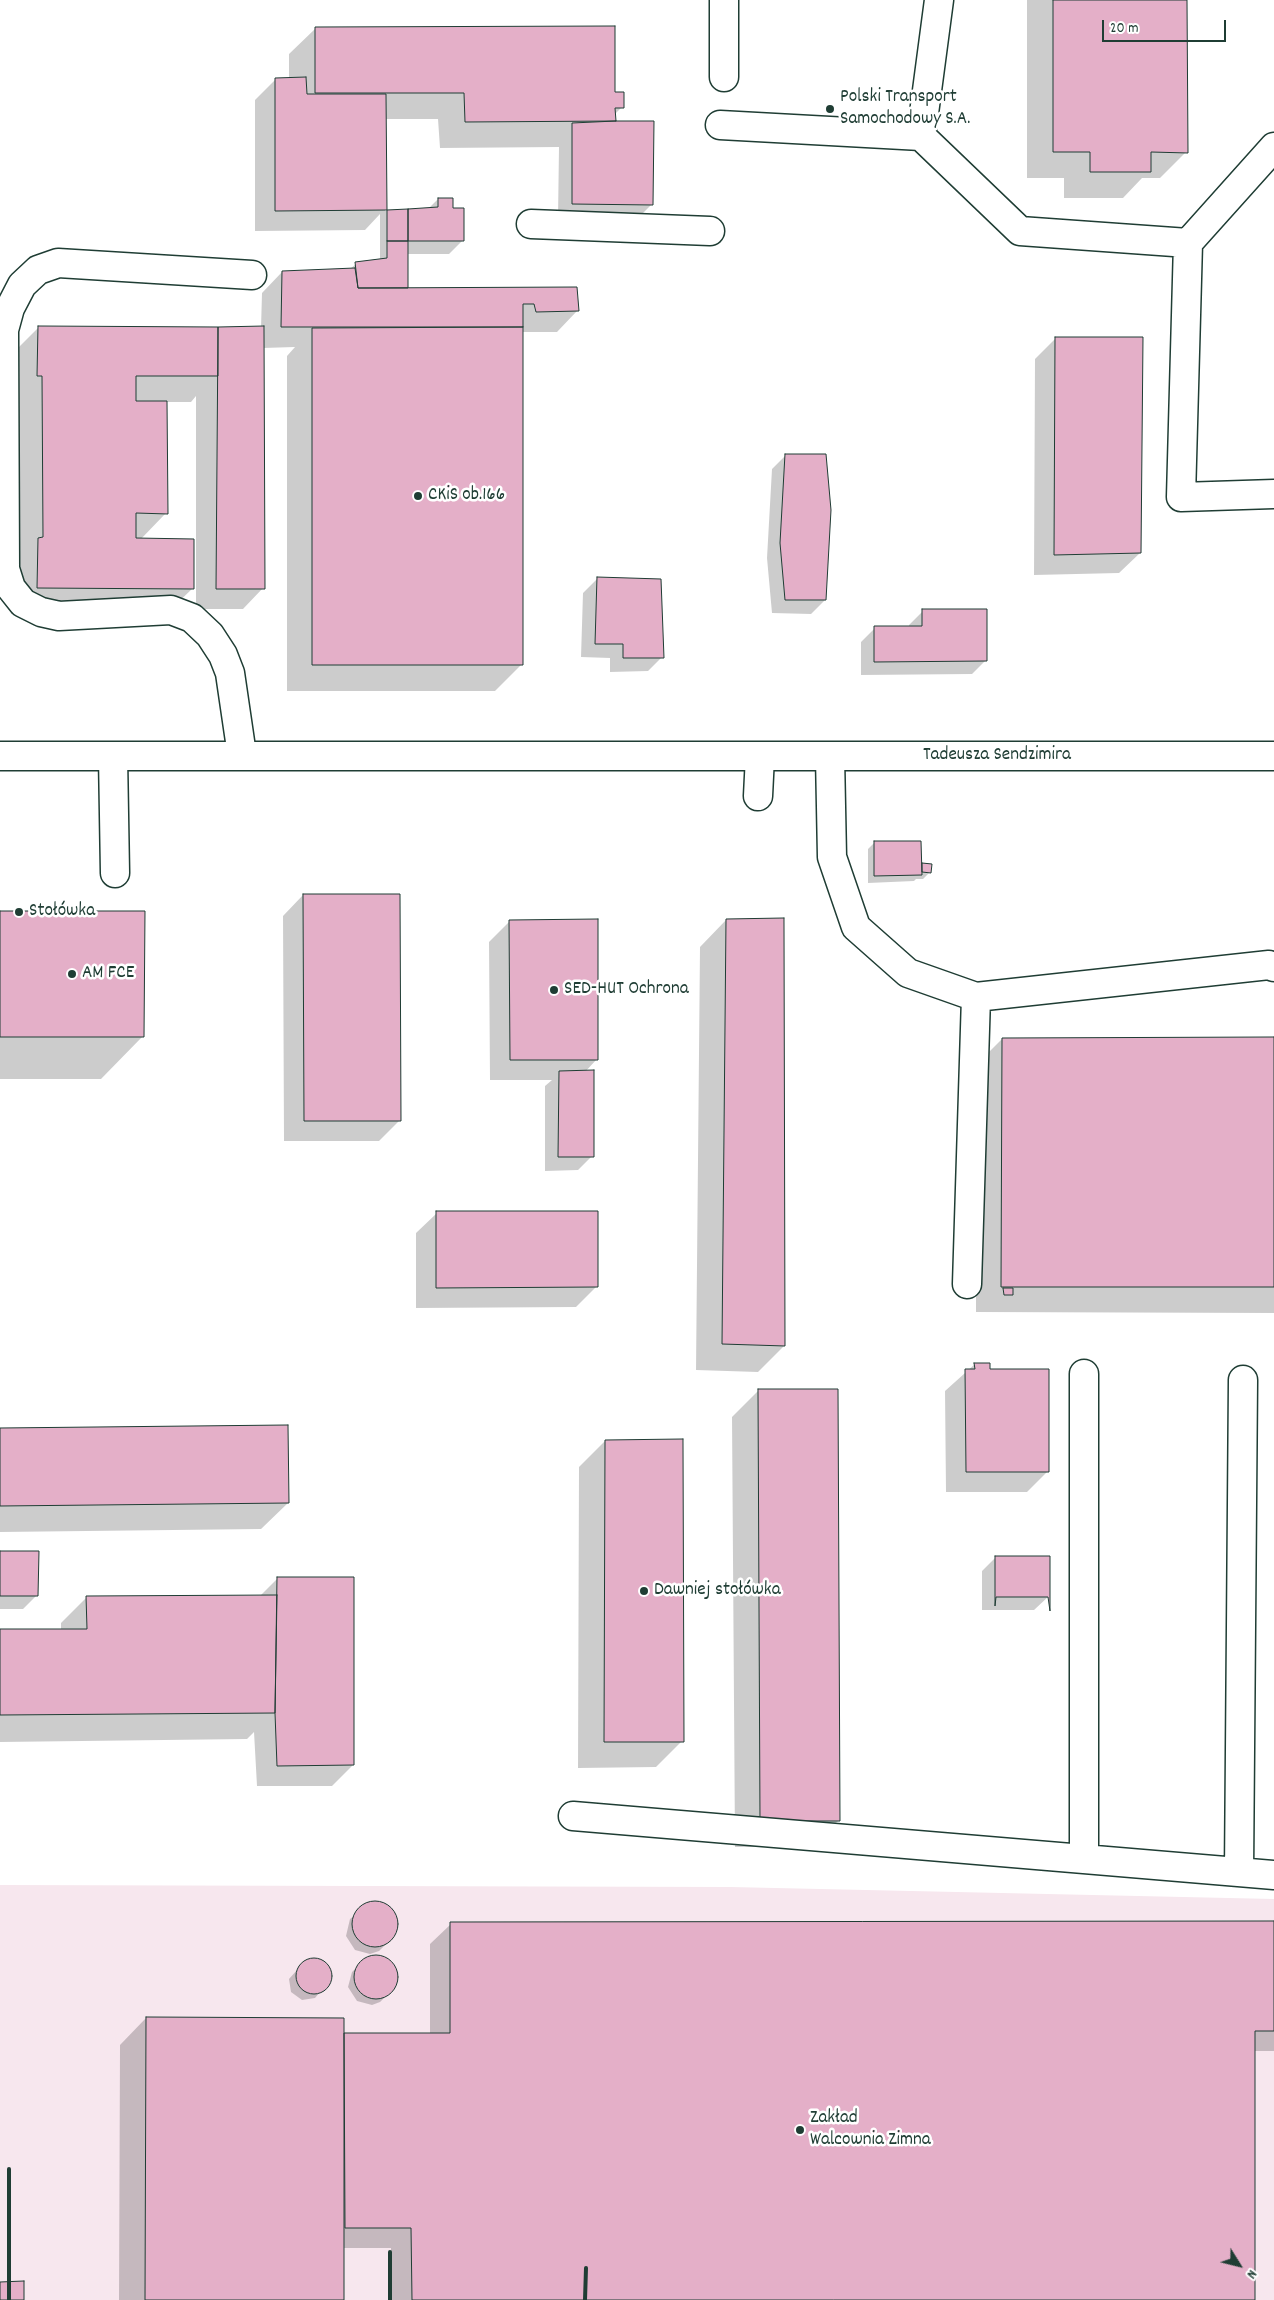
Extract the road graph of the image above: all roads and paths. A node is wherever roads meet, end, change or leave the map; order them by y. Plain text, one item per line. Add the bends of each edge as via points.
1 (724, 0) edge
2 (940, 0) edge
3 (724, 77) dead end
4 (720, 125) dead end
5 (922, 136) junction
6 (1274, 147) edge
7 (532, 224) dead end
8 (710, 231) dead end
9 (1188, 244) junction
10 (252, 275) dead end
11 (1274, 494) edge
12 (242, 755) junction
13 (0, 756) edge
14 (113, 756) junction
15 (760, 756) junction
16 (830, 756) junction
17 (1274, 756) edge
18 (758, 796) dead end
19 (115, 873) dead end
20 (1274, 967) edge
21 (976, 997) junction
22 (967, 1284) dead end
23 (1084, 1374) dead end
24 (1243, 1380) dead end
25 (573, 1816) dead end
26 (1084, 1859) junction
27 (1238, 1872) junction
28 (1274, 1875) edge

1 - 3 street
2 - 5 street
4 - 5 street
5 - 9 street via 1020,231
6 - 9 street
7 - 8 street
9 - 11 street via 1181,497
10 - 12 street via 58,263 38,270 22,286 10,308 4,330 5,569 11,588 23,603 59,616 172,610 192,618 210,635 230,673
12 - 14 street, Tadeusza Sendzimira
12 - 15 street, Tadeusza Sendzimira
13 - 14 street, Tadeusza Sendzimira
14 - 19 street
15 - 16 street, Tadeusza Sendzimira
15 - 18 street
16 - 17 street, Tadeusza Sendzimira
16 - 21 street via 832,857 856,927 908,973
20 - 21 street
21 - 22 street
23 - 26 street
24 - 27 street
25 - 26 street
26 - 27 street
27 - 28 street

